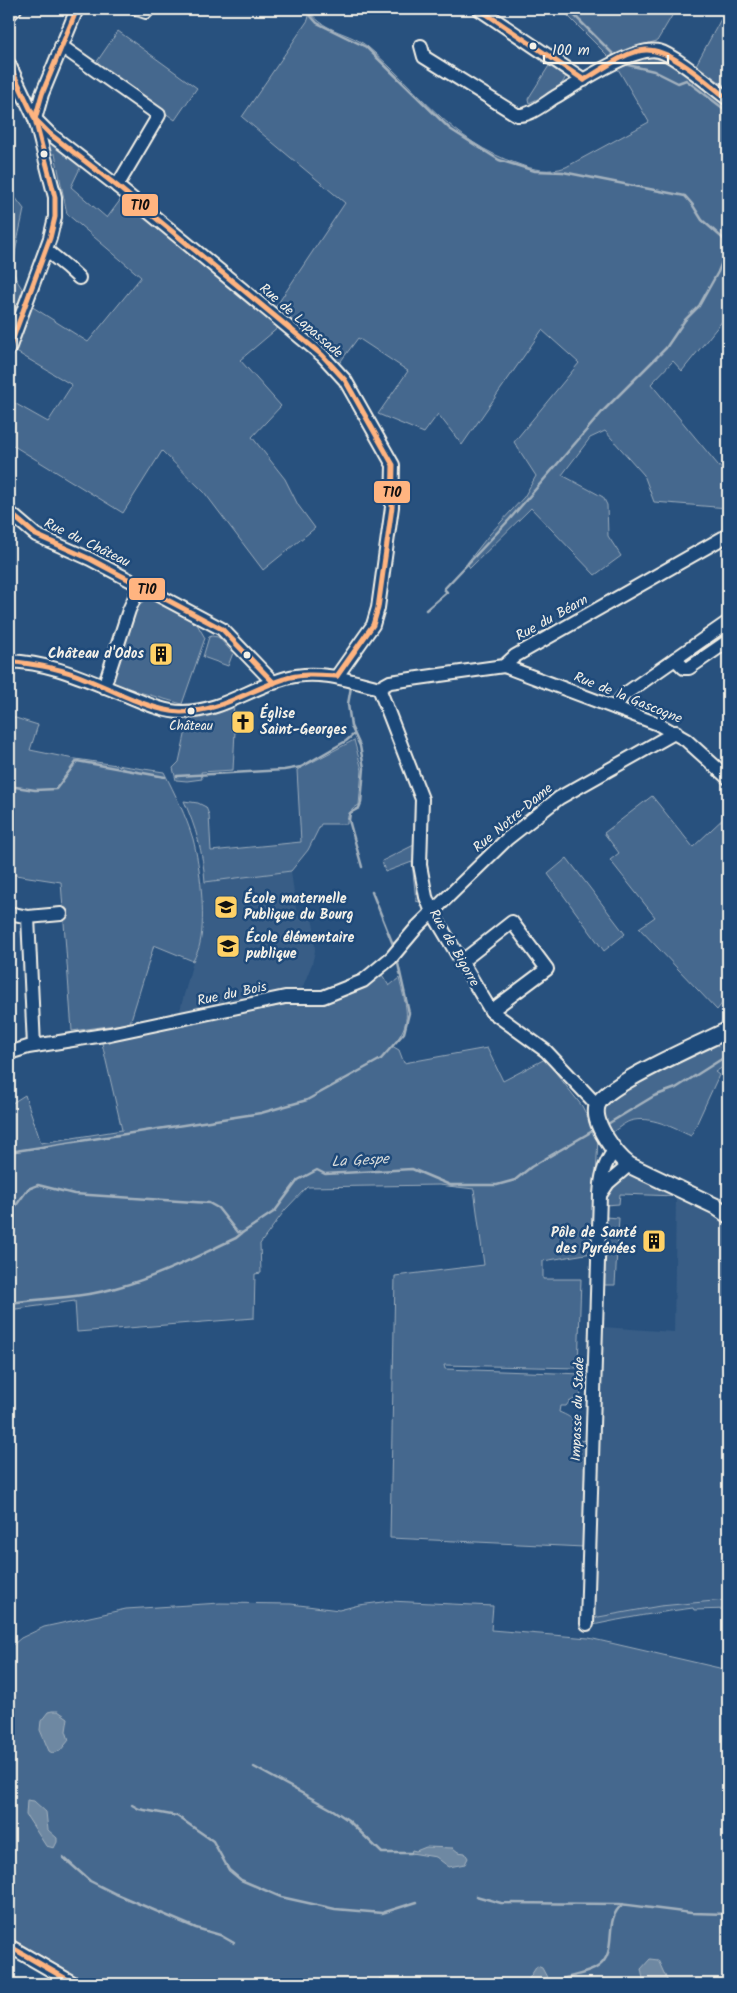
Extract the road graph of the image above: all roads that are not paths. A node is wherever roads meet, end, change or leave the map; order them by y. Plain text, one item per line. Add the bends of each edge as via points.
1 (15, 9) edge
2 (77, 9) edge
3 (137, 9) edge
4 (148, 9) edge
5 (479, 9) edge
6 (9, 14) edge
7 (61, 46) junction
8 (421, 46) dead end
9 (9, 64) edge
10 (584, 80) junction
11 (728, 99) edge
12 (35, 118) junction
13 (117, 186) junction
14 (46, 250) junction
15 (79, 278) dead end
16 (9, 348) edge
17 (9, 512) edge
18 (728, 535) edge
19 (140, 586) junction
20 (728, 622) edge
21 (728, 641) edge
22 (675, 659) junction
23 (9, 661) edge
24 (504, 666) junction
25 (337, 676) junction
26 (274, 683) junction
27 (104, 687) junction
28 (379, 688) junction
29 (616, 708) junction
30 (676, 732) junction
31 (728, 778) edge
32 (432, 912) junction
33 (9, 914) edge
34 (61, 914) dead end
35 (28, 917) junction
36 (461, 962) junction
37 (492, 1011) junction
38 (728, 1030) edge
39 (34, 1046) junction
40 (9, 1053) edge
41 (597, 1112) junction
42 (614, 1151) junction
43 (629, 1165) junction
44 (600, 1195) junction
45 (728, 1215) edge
46 (587, 1624) dead end
47 (9, 1946) edge
48 (75, 1984) edge

1 - 6 street
2 - 7 street
3 - 4 street via 146,12
5 - 10 street
7 - 12 street
7 - 13 street via 159,115
8 - 10 street via 424,57 517,115 528,113
9 - 12 street
10 - 11 street via 626,57 646,50 660,51
12 - 13 street, Rue de Lapassade via 50,134
12 - 14 street via 55,197 55,217
13 - 25 street, Rue de Lapassade via 322,355 345,380 393,465 392,507 378,608 373,624
14 - 15 street
14 - 16 street
17 - 19 street, Rue du Château via 36,536 90,559
18 - 24 street, Rue du Béarn via 515,656
19 - 26 street, Rue du Château via 222,629
19 - 27 street
20 - 22 street
21 - 22 street via 690,668 684,668
22 - 29 street via 625,694
23 - 27 street via 48,666
24 - 28 street, Rue du Béarn via 390,682
24 - 29 street, Rue de la Gascogne
25 - 26 street via 312,674
25 - 28 street
26 - 27 street via 210,709 179,712 153,706
28 - 32 street, Rue de Bigorre via 422,799 420,865
29 - 30 street, Rue de la Gascogne
30 - 31 street, Rue de la Gascogne
30 - 32 street, Rue Notre-Dame via 559,798 507,839
32 - 36 street, Rue de Bigorre
32 - 39 street, Rue du Bois via 392,958 362,981 322,997 285,997 110,1034
33 - 35 street
34 - 35 street
35 - 39 street
36 - 37 street, Rue de Bigorre
36 - 37 street via 512,922 547,969
37 - 41 street, Rue de Bigorre via 546,1051
38 - 41 main road via 625,1080 606,1094
39 - 40 street, Rue du Bois
41 - 42 main road
42 - 43 main road
42 - 44 street, Impasse du Stade via 603,1170
43 - 44 street via 608,1182
43 - 45 main road
44 - 46 street, Impasse du Stade
47 - 48 street

